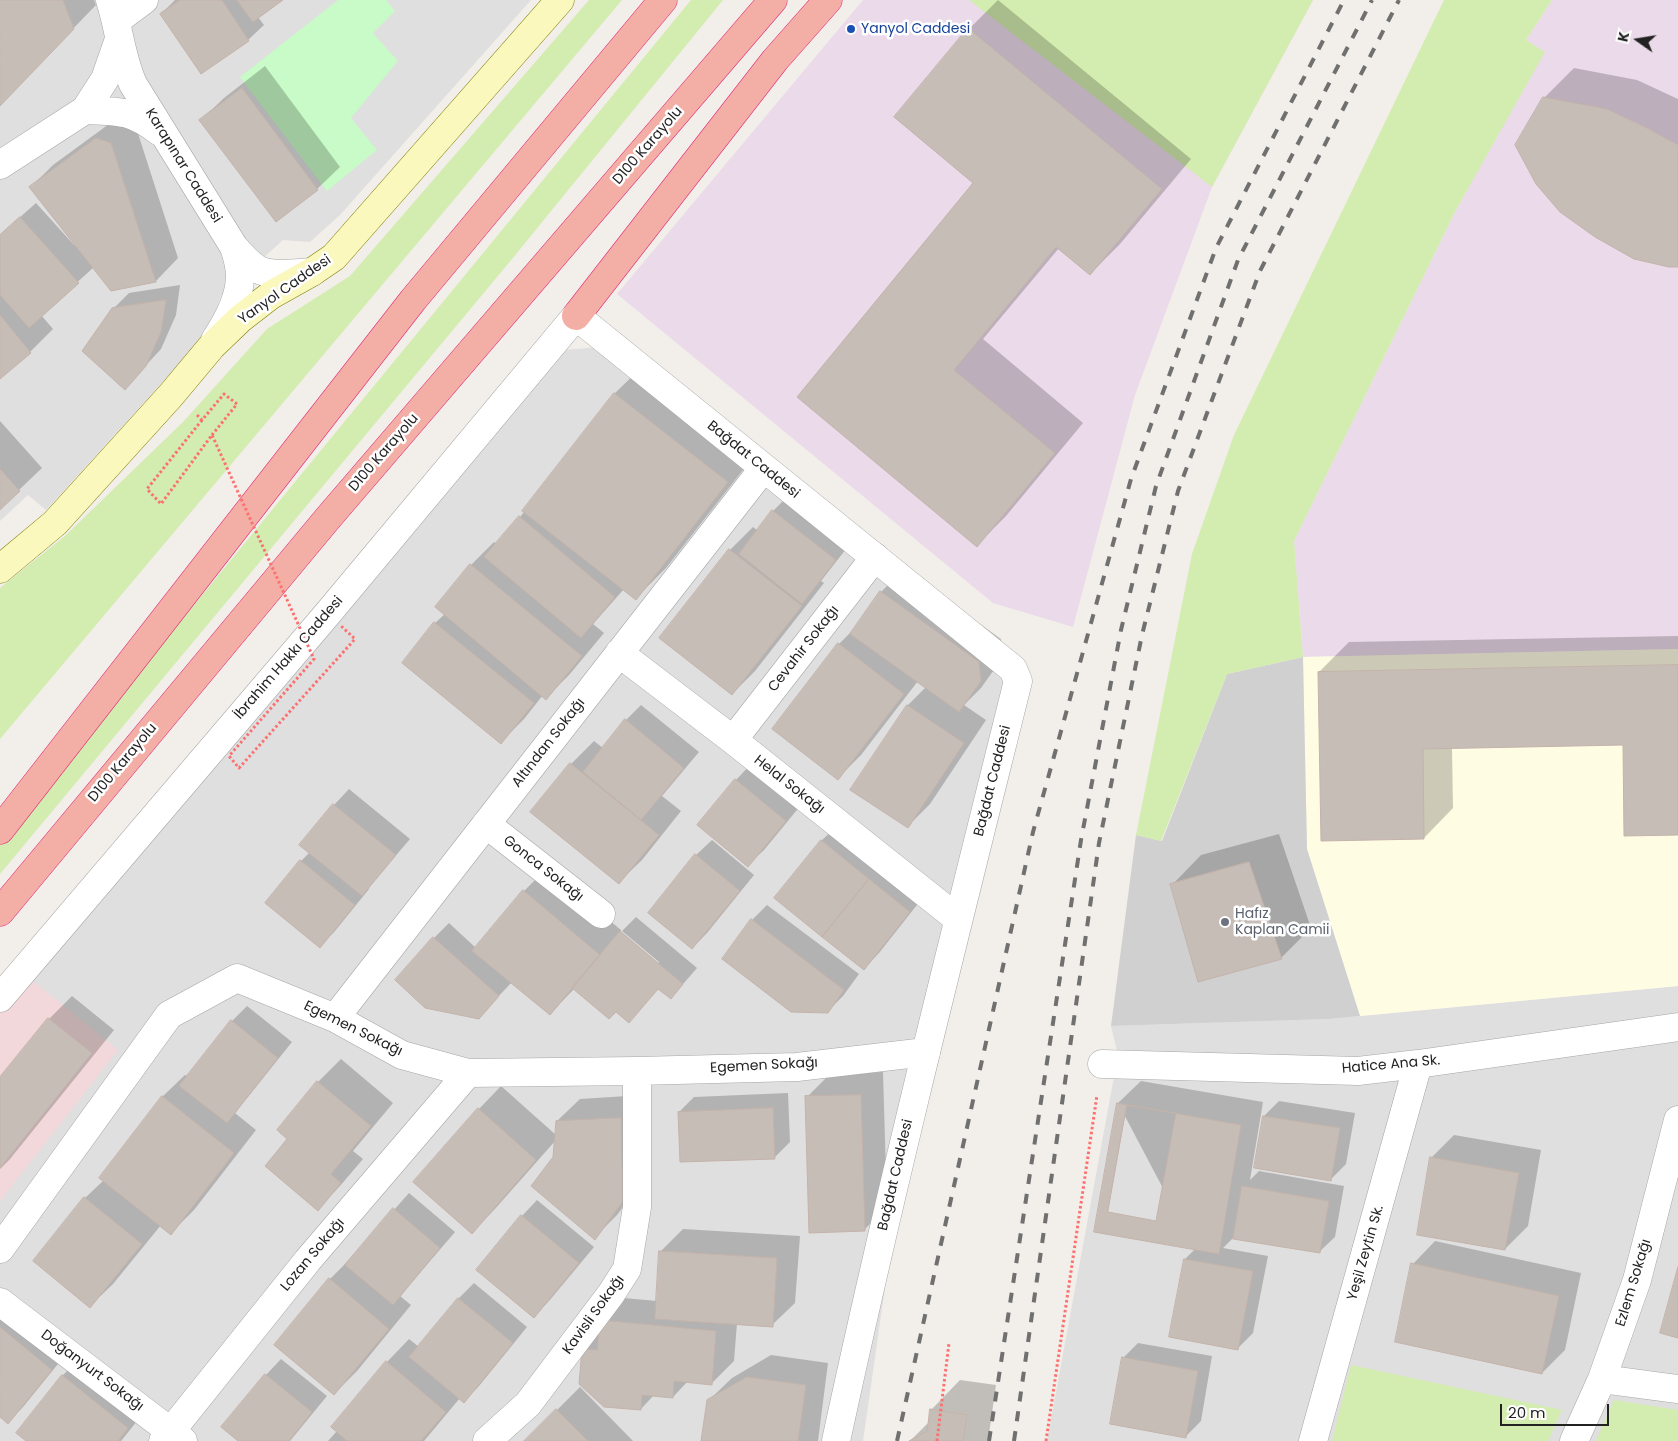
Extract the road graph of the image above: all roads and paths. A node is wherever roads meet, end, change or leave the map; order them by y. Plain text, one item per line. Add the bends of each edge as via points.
1 (144, 0) edge
2 (560, 0) edge
3 (663, 0) edge
4 (774, 0) edge
5 (828, 0) edge
6 (115, 19) edge
7 (85, 110) junction
8 (164, 135) junction
9 (0, 165) edge
10 (234, 247) junction
11 (312, 272) junction
12 (576, 316) junction
13 (212, 346) junction
14 (212, 435) junction
15 (763, 469) junction
16 (874, 558) junction
17 (0, 569) edge
18 (341, 626) dead end
19 (619, 653) junction
20 (733, 740) junction
21 (486, 824) junction
22 (0, 830) edge
23 (0, 912) edge
24 (601, 914) dead end
25 (958, 919) junction
26 (0, 998) edge
27 (335, 1018) junction
28 (1678, 1027) edge
29 (926, 1052) junction
30 (1102, 1064) joint
31 (1418, 1064) junction
32 (637, 1071) junction
33 (468, 1073) junction
34 (1678, 1120) edge
35 (0, 1249) edge
36 (0, 1302) edge
37 (949, 1343) dead end
38 (1602, 1380) junction
39 (1678, 1390) edge
40 (172, 1438) edge
41 (487, 1441) edge
42 (836, 1441) edge
43 (937, 1441) edge
44 (1046, 1441) edge
45 (1313, 1441) edge
46 (1574, 1441) edge

1 - 6 street
2 - 11 main road, Yanyol Caddesi via 334,257
3 - 22 highway via 413,300
4 - 23 highway, D100 Karayolu via 328,518
5 - 12 highway via 775,60
6 - 7 street via 105,79
6 - 8 street, Karapınar Caddesi via 127,71
7 - 8 street via 133,115
7 - 9 street
8 - 10 street, Karapınar Caddesi
10 - 11 street, Karapınar Caddesi via 258,270
10 - 13 street via 240,268 239,288 226,322
11 - 13 main road, Yanyol Caddesi via 271,295
12 - 15 street, Bağdat Caddesi
12 - 26 street, İbrahim Hakkı Caddesi
13 - 17 main road, Yanyol Caddesi via 55,523
14 - 14 path, bridge via 161,504 147,489 224,394 237,404
14 - 18 path, bridge via 314,659 229,756 239,768 355,639
15 - 16 street, Bağdat Caddesi
15 - 19 street, Altından Sokağı
16 - 20 street, Cevahir Sokağı
16 - 25 street, Bağdat Caddesi via 1013,669 1018,681
19 - 20 street, Helal Sokağı
19 - 21 street, Altından Sokağı
20 - 25 street, Helal Sokağı
21 - 24 street, Gonca Sokağı
21 - 27 street, Altından Sokağı
25 - 29 street, Bağdat Caddesi
27 - 33 street, Egemen Sokağı via 402,1055
27 - 35 street, Egemen Sokağı via 237,978 169,1015
28 - 31 street, Hatice Ana Sk.
29 - 32 street, Egemen Sokağı via 797,1067
29 - 42 street, Bağdat Caddesi
30 - 31 street, Hatice Ana Sk. via 1358,1071
30 - 44 path
31 - 45 street, Yeşil Zeytin Sk.
32 - 33 street, Egemen Sokağı
32 - 41 street, Kavisli Sokağı via 637,1207 627,1270 528,1404
33 - 40 street, Lozan Sokağı via 308,1260
34 - 38 street, Ezlem Sokağı via 1637,1280
36 - 40 street, Doğanyurt Sokağı
37 - 43 path
38 - 39 street
38 - 46 street, Ezlem Sokağı

